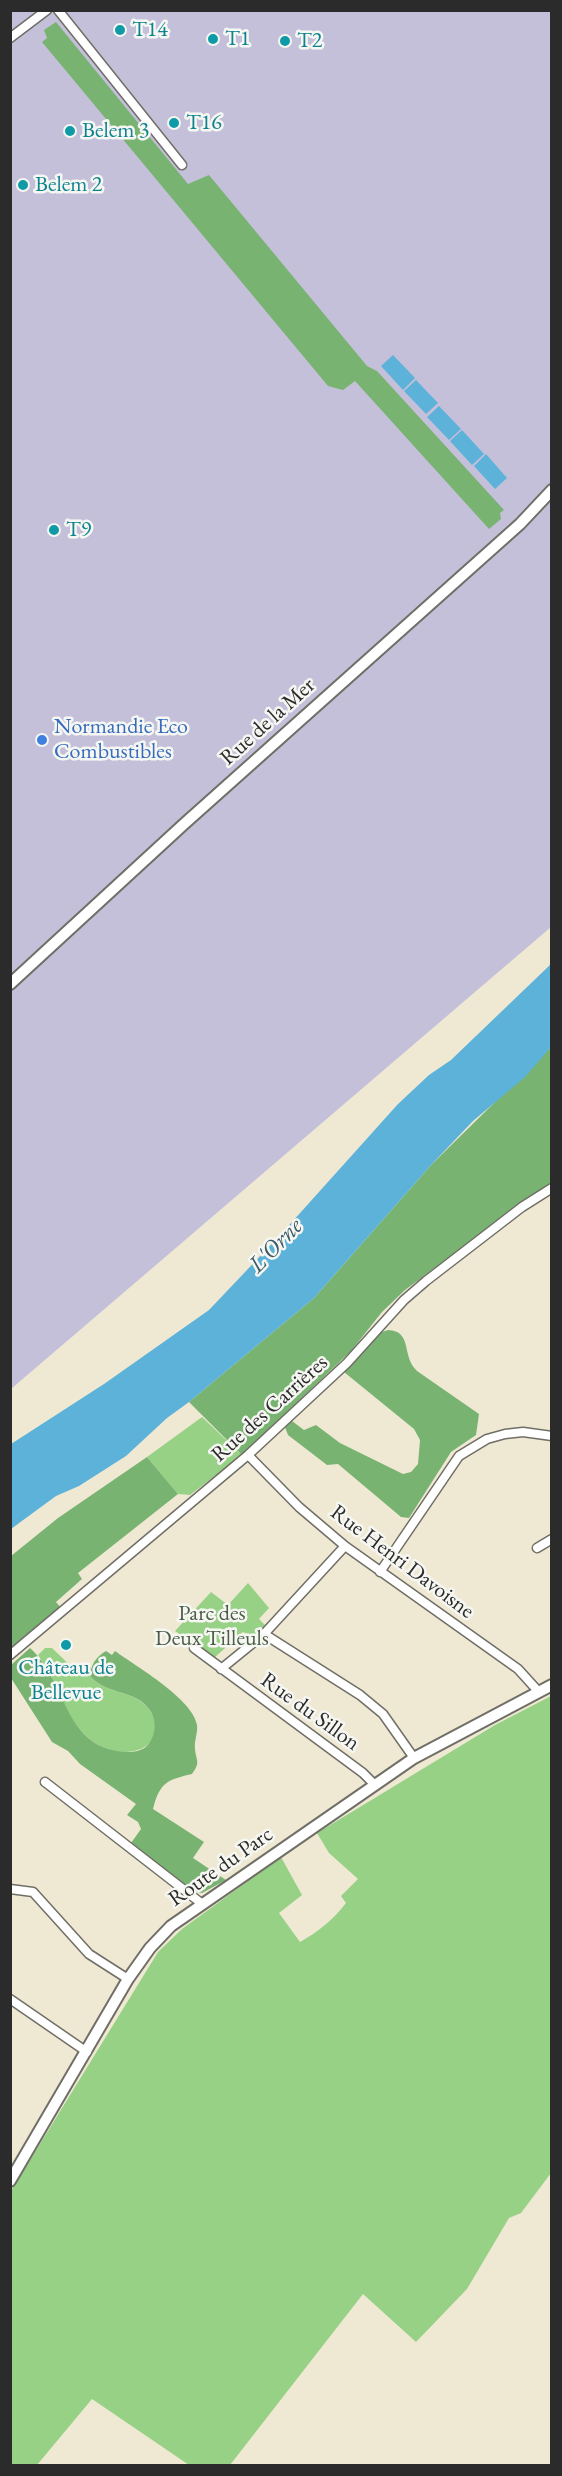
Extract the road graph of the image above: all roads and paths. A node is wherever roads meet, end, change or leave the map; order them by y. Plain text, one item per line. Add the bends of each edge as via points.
1 (47, 10) edge
2 (58, 10) edge
3 (10, 38) edge
4 (182, 165) dead end
5 (552, 490) edge
6 (10, 984) edge
7 (552, 1188) edge
8 (552, 1436) edge
9 (249, 1455) junction
10 (552, 1539) edge
11 (345, 1546) junction
12 (537, 1548) dead end
13 (380, 1572) junction
14 (264, 1634) junction
15 (194, 1648) dead end
16 (10, 1655) edge
17 (221, 1669) junction
18 (552, 1685) edge
19 (538, 1691) junction
20 (414, 1758) junction
21 (45, 1782) dead end
22 (375, 1785) junction
23 (10, 1889) edge
24 (201, 1903) junction
25 (128, 1978) junction
26 (10, 1999) edge
27 (87, 2052) junction
28 (10, 2181) edge

1 - 3 street
2 - 4 street
5 - 6 street, Rue de la Mer via 513,531
7 - 9 street, Rue des Carrières via 404,1300 347,1363
8 - 13 street via 506,1434 487,1439 459,1456
9 - 11 street, Rue Henri Davoisne via 299,1507
9 - 16 street, Rue des Carrières
10 - 12 street
11 - 13 street, Rue Henri Davoisne
11 - 14 street
13 - 19 street, Rue Henri Davoisne via 518,1669
14 - 17 street
14 - 20 street via 360,1695 382,1714
15 - 17 street, Rue du Sillon
17 - 22 street, Rue du Sillon
18 - 19 street, Route du Parc
19 - 20 street, Route du Parc
20 - 22 street, Route du Parc
21 - 24 street
22 - 24 street, Route du Parc
23 - 25 street via 33,1892 89,1954
24 - 25 street, Route du Parc via 160,1936
25 - 27 street, Route du Parc
26 - 27 street
27 - 28 street, Route du Parc

